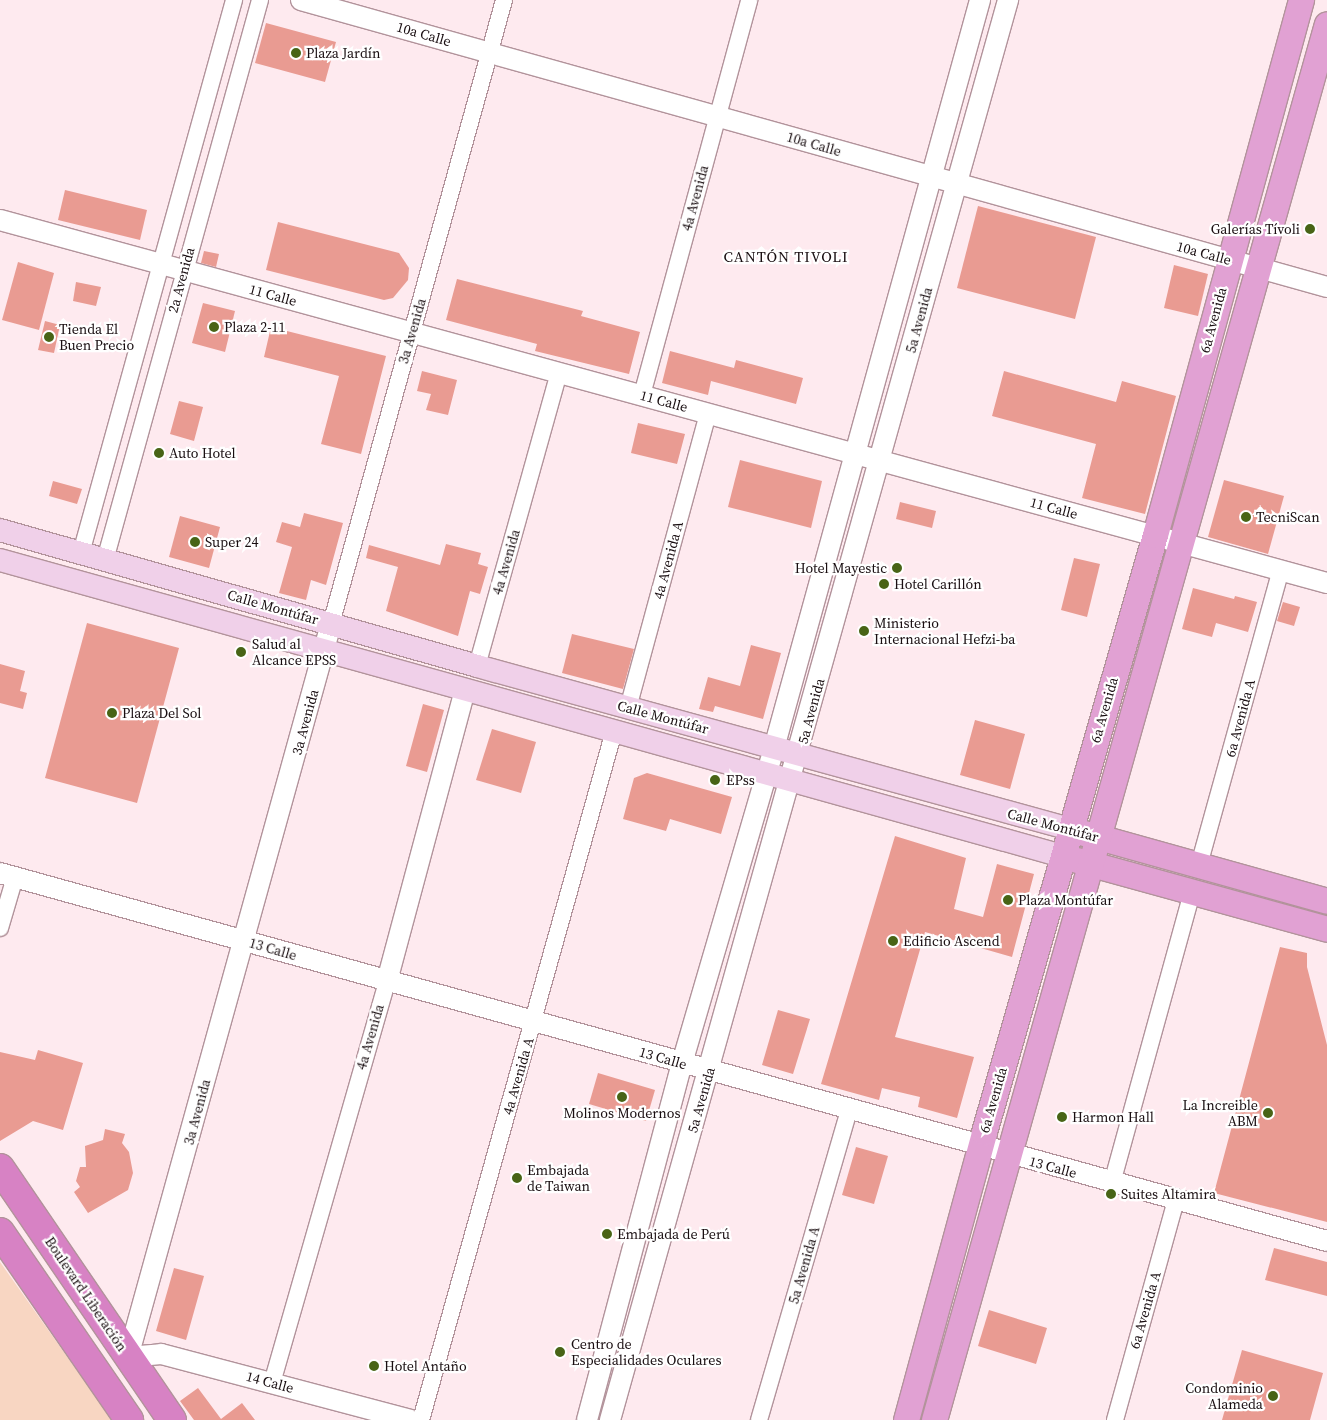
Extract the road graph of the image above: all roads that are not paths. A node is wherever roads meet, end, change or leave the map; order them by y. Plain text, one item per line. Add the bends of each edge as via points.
1 (234, 0) edge
2 (260, 0) edge
3 (301, 0) edge
4 (504, 0) edge
5 (749, 0) edge
6 (980, 0) edge
7 (1008, 0) edge
8 (1301, 0) edge
9 (1327, 24) edge
10 (490, 53) junction
11 (717, 116) junction
12 (931, 177) junction
13 (957, 184) junction
14 (0, 220) edge
15 (1229, 260) junction
16 (163, 264) junction
17 (1258, 268) junction
18 (184, 270) junction
19 (1327, 287) edge
20 (412, 332) junction
21 (559, 372) junction
22 (642, 395) junction
23 (708, 413) junction
24 (855, 453) junction
25 (880, 460) junction
26 (0, 530) edge
27 (1155, 535) junction
28 (1184, 543) junction
29 (81, 553) junction
30 (0, 560) edge
31 (105, 560) junction
32 (1281, 570) junction
33 (1326, 580) edge
34 (331, 624) junction
35 (325, 651) junction
36 (477, 666) junction
37 (464, 690) junction
38 (628, 708) junction
39 (614, 731) junction
40 (774, 748) junction
41 (798, 756) junction
42 (767, 774) junction
43 (792, 780) junction
44 (1070, 829) junction
45 (1100, 837) junction
46 (1062, 856) junction
47 (1092, 864) junction
48 (1199, 865) junction
49 (8, 875) edge
50 (1192, 892) junction
51 (1327, 901) edge
52 (0, 928) edge
53 (1327, 929) edge
54 (244, 941) junction
55 (386, 981) junction
56 (533, 1022) junction
57 (682, 1063) junction
58 (709, 1071) junction
59 (849, 1110) junction
60 (980, 1146) junction
61 (1008, 1154) junction
62 (0, 1168) edge
63 (1112, 1182) junction
64 (1176, 1200) junction
65 (0, 1232) edge
66 (1327, 1241) edge
67 (128, 1357) junction
68 (272, 1383) junction
69 (129, 1420) edge
70 (172, 1420) edge
71 (410, 1420) edge
72 (421, 1420) edge
73 (587, 1420) edge
74 (610, 1420) edge
75 (759, 1420) edge
76 (906, 1420) edge
77 (934, 1420) edge
78 (1114, 1420) edge

1 - 16 street, 2a Avenida
2 - 18 street, 2a Avenida
3 - 10 street, 10a Calle
4 - 10 street, 3a Avenida
5 - 11 street, 4a Avenida
6 - 12 street, 5a Avenida
7 - 13 street, 5a Avenida
8 - 15 main road, 6a Avenida
9 - 17 main road
10 - 11 street, 10a Calle
10 - 20 street, 3a Avenida
11 - 12 street, 10a Calle
11 - 22 street, 4a Avenida
12 - 13 street, 10a Calle
12 - 24 street, 5a Avenida
13 - 15 street, 10a Calle
13 - 25 street, 5a Avenida
14 - 16 street, 11 Calle
15 - 17 street, 10a Calle
15 - 27 main road, 6a Avenida
16 - 18 street, 11 Calle
16 - 29 street, 2a Avenida
17 - 19 street, 10a Calle
17 - 28 main road
18 - 20 street, 11 Calle
18 - 31 street, 2a Avenida
20 - 21 street, 11 Calle
20 - 34 street, 3a Avenida
21 - 22 street, 11 Calle
21 - 36 street, 4a Avenida
22 - 23 street, 11 Calle
23 - 24 street, 11 Calle
23 - 38 street, 4a Avenida A
24 - 25 street, 11 Calle
24 - 40 street, 5a Avenida
25 - 27 street, 11 Calle
25 - 41 street, 5a Avenida
26 - 29 main road, Calle Montúfar
27 - 28 street, 11 Calle
27 - 44 main road, 6a Avenida
28 - 32 street, 11 Calle
28 - 45 main road
29 - 31 main road, Calle Montúfar
30 - 35 main road, Calle Montúfar
31 - 34 main road, Calle Montúfar
32 - 33 street, 11 Calle
32 - 48 street, 6a Avenida A
34 - 35 street, 3a Avenida
34 - 36 main road, Calle Montúfar
35 - 37 main road, Calle Montúfar
35 - 54 street, 3a Avenida
36 - 38 main road, Calle Montúfar
37 - 39 main road, Calle Montúfar
37 - 55 street, 4a Avenida
38 - 40 main road, Calle Montúfar
39 - 42 main road, Calle Montúfar
39 - 56 street, 4a Avenida A
40 - 41 main road, Calle Montúfar
40 - 42 street, 5a Avenida
41 - 43 street, 5a Avenida
41 - 44 main road, Calle Montúfar
42 - 43 main road, Calle Montúfar
42 - 57 street, 5a Avenida
43 - 46 main road, Calle Montúfar
43 - 58 street, 5a Avenida
44 - 45 main road, Calle Montúfar
44 - 46 main road, 6a Avenida
45 - 47 main road
45 - 48 main road, Calle Montúfar
46 - 47 main road, Calle Montúfar
46 - 60 main road, 6a Avenida
47 - 50 main road, Calle Montúfar
47 - 61 main road
48 - 51 main road, Calle Montúfar
49 - 52 street
49 - 54 street, 13 Calle
50 - 53 main road, Calle Montúfar
50 - 63 street
54 - 55 street, 13 Calle
54 - 67 street, 3a Avenida
55 - 56 street, 13 Calle
55 - 68 street, 4a Avenida
56 - 57 street, 13 Calle
56 - 72 street, 4a Avenida A
57 - 58 street, 13 Calle
57 - 73 street, 5a Avenida
58 - 59 street, 13 Calle
58 - 74 street, 5a Avenida
59 - 60 street, 13 Calle
59 - 75 street, 5a Avenida A
60 - 61 street, 13 Calle
60 - 76 main road, 6a Avenida
61 - 63 street, 13 Calle
61 - 77 main road
62 - 67 highway, Boulevard Liberación
63 - 64 street, 13 Calle
64 - 66 street, 13 Calle
64 - 78 street, 6a Avenida A
65 - 69 highway
67 - 68 street, 14 Calle via 161,1354
67 - 70 highway, Boulevard Liberación
68 - 71 street, 14 Calle

